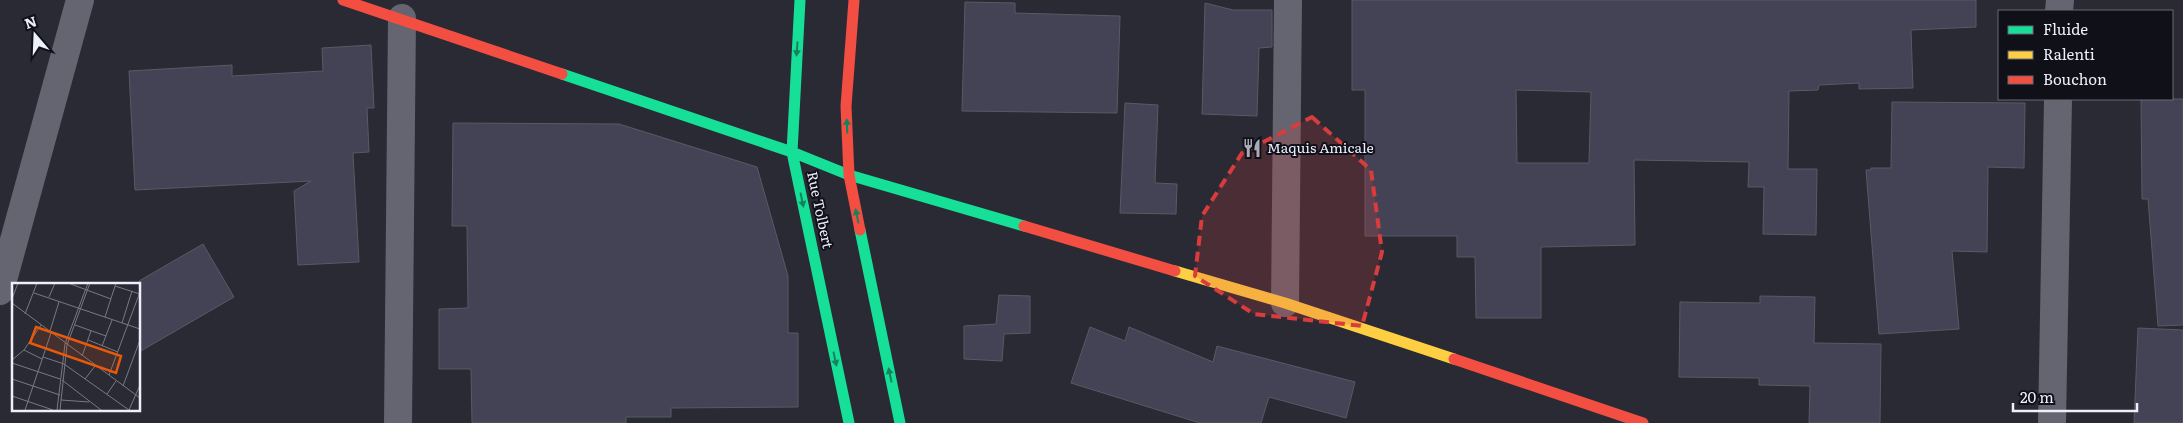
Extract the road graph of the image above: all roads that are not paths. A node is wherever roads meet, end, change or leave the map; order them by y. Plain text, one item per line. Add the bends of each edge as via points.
1 (80, 0) edge
2 (800, 0) edge
3 (854, 0) edge
4 (1288, 0) edge
5 (354, 2) edge
6 (402, 18) junction
7 (2058, 100) edge
8 (792, 152) junction
9 (849, 175) junction
10 (0, 291) edge
11 (1284, 303) junction
12 (398, 423) edge
13 (849, 423) edge
14 (900, 423) edge
15 (1643, 423) edge
16 (2052, 423) edge

1 - 10 street
2 -> 8 street, Rue Tolbert
9 -> 3 street via 846,106
4 - 11 street
5 - 6 street
6 - 8 street
6 - 12 street
7 - 16 street
8 - 9 street
8 -> 13 street, Rue Tolbert
9 - 11 street
14 -> 9 street
11 - 15 street

